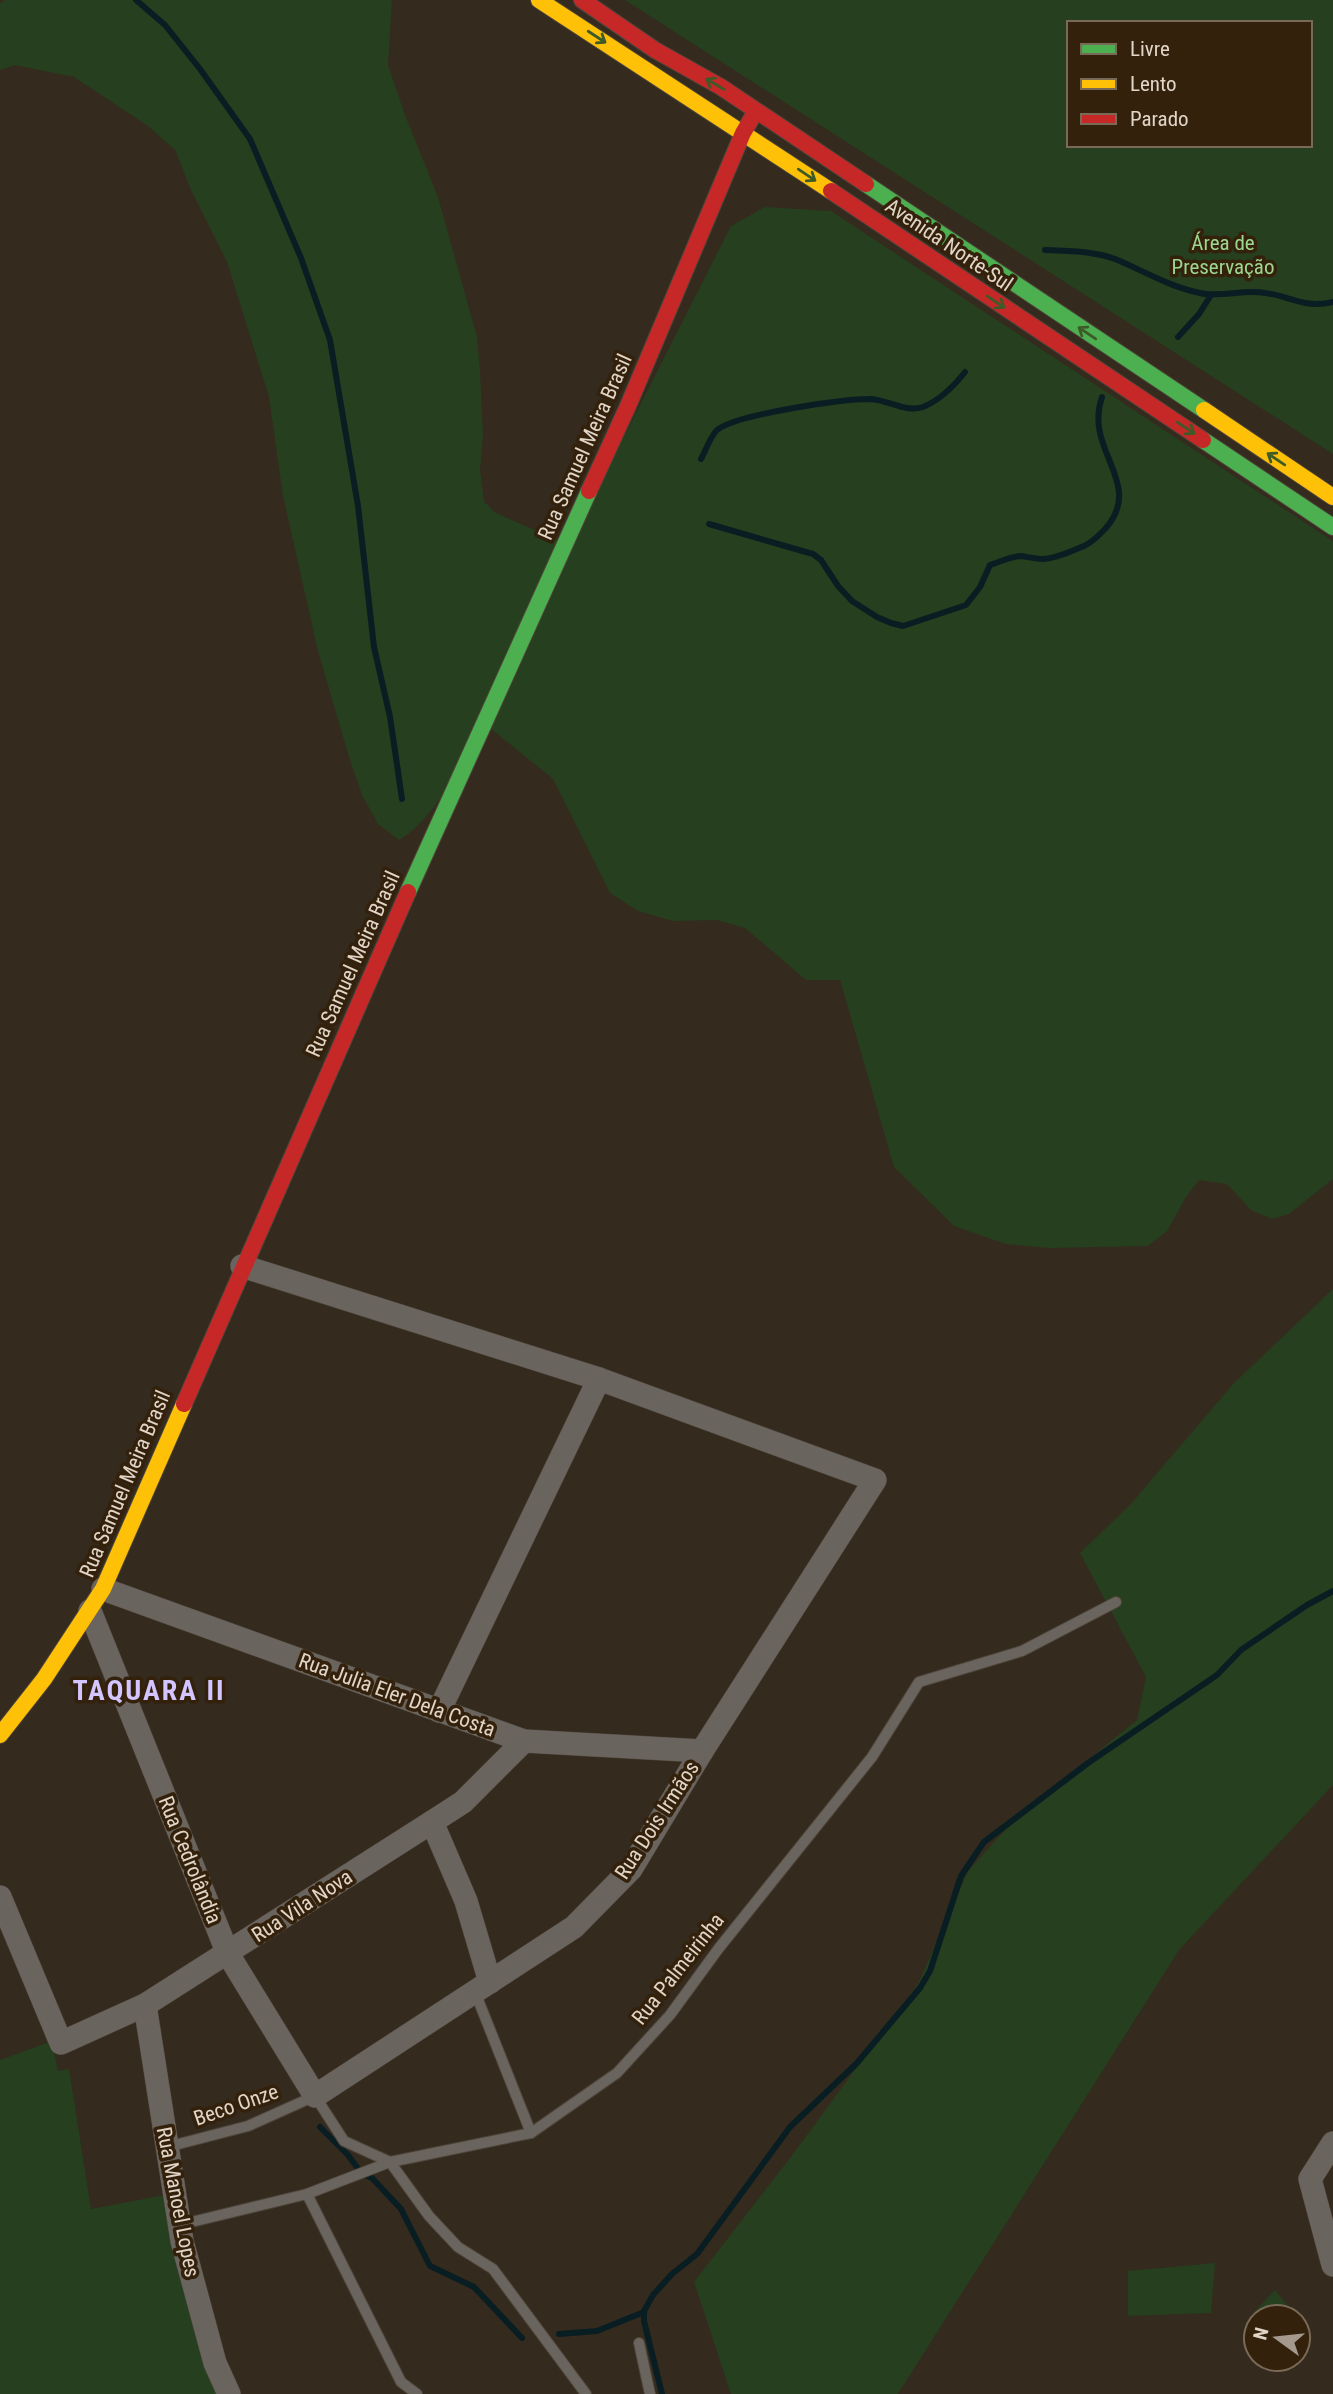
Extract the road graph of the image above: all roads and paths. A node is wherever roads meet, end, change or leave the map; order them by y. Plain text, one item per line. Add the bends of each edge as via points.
1 (540, 0) edge
2 (582, 0) edge
3 (756, 111) junction
4 (743, 133) junction
5 (773, 153) junction
6 (718, 195) junction
7 (1333, 497) edge
8 (1333, 527) edge
9 (242, 1266) junction
10 (599, 1379) junction
11 (103, 1589) junction
12 (1116, 1602) dead end
13 (90, 1611) junction
14 (439, 1711) junction
15 (0, 1735) edge
16 (524, 1741) junction
17 (702, 1751) junction
18 (432, 1822) junction
19 (0, 1897) edge
20 (228, 1954) junction
21 (483, 1987) junction
22 (145, 2005) junction
23 (315, 2096) junction
24 (531, 2133) junction
25 (1333, 2143) edge
26 (167, 2147) junction
27 (390, 2162) junction
28 (307, 2194) junction
29 (179, 2225) junction
30 (1333, 2266) edge
31 (639, 2343) dead end
32 (229, 2394) edge
33 (417, 2394) edge
34 (586, 2394) edge
35 (650, 2394) edge

1 -> 4 street, Avenida Norte-Sul
3 -> 2 street, Avenida Norte-Sul
3 - 4 street, Rua Samuel Meira Brasil
7 -> 3 street, Avenida Norte-Sul
4 - 5 street, Avenida Norte-Sul
4 - 6 street, Rua Samuel Meira Brasil
5 - 6 street, Rua Samuel Meira Brasil via 752,164
5 -> 8 street, Avenida Norte-Sul
6 - 9 street, Rua Samuel Meira Brasil
9 - 10 street
9 - 11 street, Rua Samuel Meira Brasil
10 - 14 street
10 - 17 street, Rua Dois Irmãos via 876,1480
11 - 13 street, Rua Samuel Meira Brasil
11 - 14 street, Rua Julia Eler Dela Costa
12 - 24 lane, Rua Palmeirinha via 1022,1651 919,1682 872,1758 670,2015 617,2073
13 - 15 street, Rua Samuel Meira Brasil
13 - 20 street, Rua Cedrolândia
14 - 16 street, Rua Julia Eler Dela Costa
16 - 17 street, Rua Julia Eler Dela Costa
16 - 18 street, Rua Vila Nova via 463,1802
17 - 21 street, Rua Dois Irmãos via 631,1869 574,1927
18 - 20 street, Rua Vila Nova
18 - 21 street via 466,1901
19 - 22 street, Rua Vila Nova via 61,2043
20 - 22 street, Rua Vila Nova
20 - 23 street, Rua Cedrolândia
21 - 23 street, Rua Dois Irmãos
21 - 24 lane
22 - 26 street, Rua Manoel Lopes
23 - 26 lane, Beco Onze via 248,2126
23 - 27 lane via 344,2141
24 - 27 lane, Rua Palmeirinha
25 - 30 street via 1310,2179
26 - 29 street, Rua Manoel Lopes
27 - 28 lane, Rua Palmeirinha
27 - 34 lane via 429,2216 458,2246 493,2269
28 - 29 lane, Rua Palmeirinha
28 - 33 lane via 401,2382
29 - 32 street, Rua Manoel Lopes via 215,2363
31 - 35 lane

